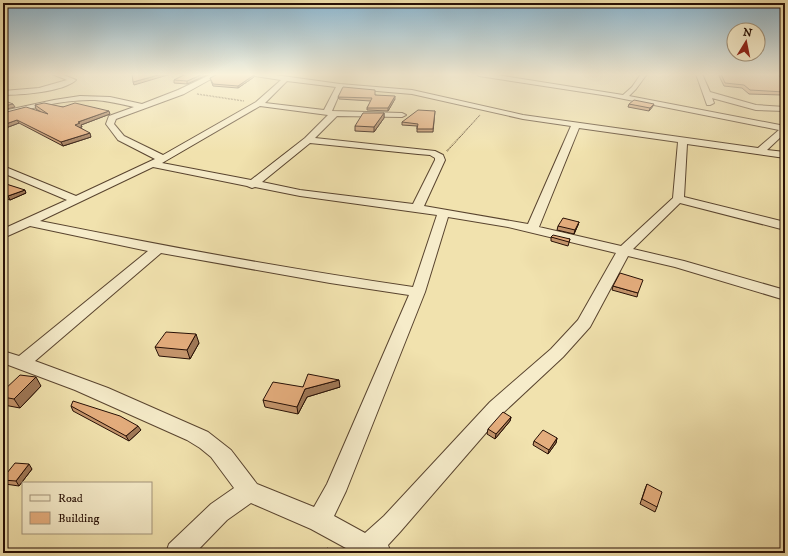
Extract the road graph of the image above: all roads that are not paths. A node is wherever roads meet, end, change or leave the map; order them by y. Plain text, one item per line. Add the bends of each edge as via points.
1 (77, 100) edge
2 (109, 100) edge
3 (159, 100) edge
4 (263, 100) edge
5 (335, 100) edge
6 (447, 100) edge
7 (639, 100) edge
8 (709, 100) edge
9 (731, 100) edge
10 (259, 104) junction
11 (142, 106) junction
12 (785, 108) edge
13 (3, 112) edge
14 (331, 113) junction
15 (710, 114) junction
16 (402, 115) dead end
17 (576, 125) junction
18 (785, 129) edge
19 (683, 139) junction
20 (308, 140) junction
21 (760, 151) junction
22 (785, 155) edge
23 (163, 159) junction
24 (151, 164) junction
25 (3, 169) edge
26 (252, 185) junction
27 (75, 199) junction
28 (678, 199) junction
29 (417, 208) junction
30 (444, 212) junction
31 (28, 222) junction
32 (785, 226) edge
33 (532, 228) junction
34 (3, 234) edge
35 (158, 249) junction
36 (624, 250) junction
37 (418, 292) junction
38 (785, 295) edge
39 (3, 357) edge
40 (21, 363) junction
41 (249, 491) junction
42 (320, 521) junction
43 (374, 550) edge
44 (178, 553) edge

1 - 13 street
2 - 11 street
3 - 11 street
4 - 10 street
5 - 14 street
6 - 17 street
7 - 15 street
8 - 15 street
9 - 12 street via 759,107
10 - 14 street
10 - 23 street
11 - 23 street via 112,118 110,124 121,138
14 - 16 street
14 - 20 street
15 - 18 street
17 - 19 street
17 - 33 street
18 - 21 street
19 - 21 street
19 - 28 street
20 - 26 street
20 - 29 street via 425,152 440,157
21 - 22 street
23 - 24 street
24 - 26 street
24 - 27 street
25 - 27 street
26 - 29 street
27 - 31 street
28 - 32 street
28 - 36 street
29 - 30 street
30 - 33 street
30 - 37 street
31 - 34 street
31 - 35 street
33 - 36 street
35 - 37 street
35 - 40 street
36 - 38 street
36 - 43 street via 584,323 558,353 496,407 392,524
37 - 42 street
39 - 40 street
40 - 41 street via 110,396 213,446 232,466
41 - 42 street
41 - 44 street via 219,512
42 - 43 street

